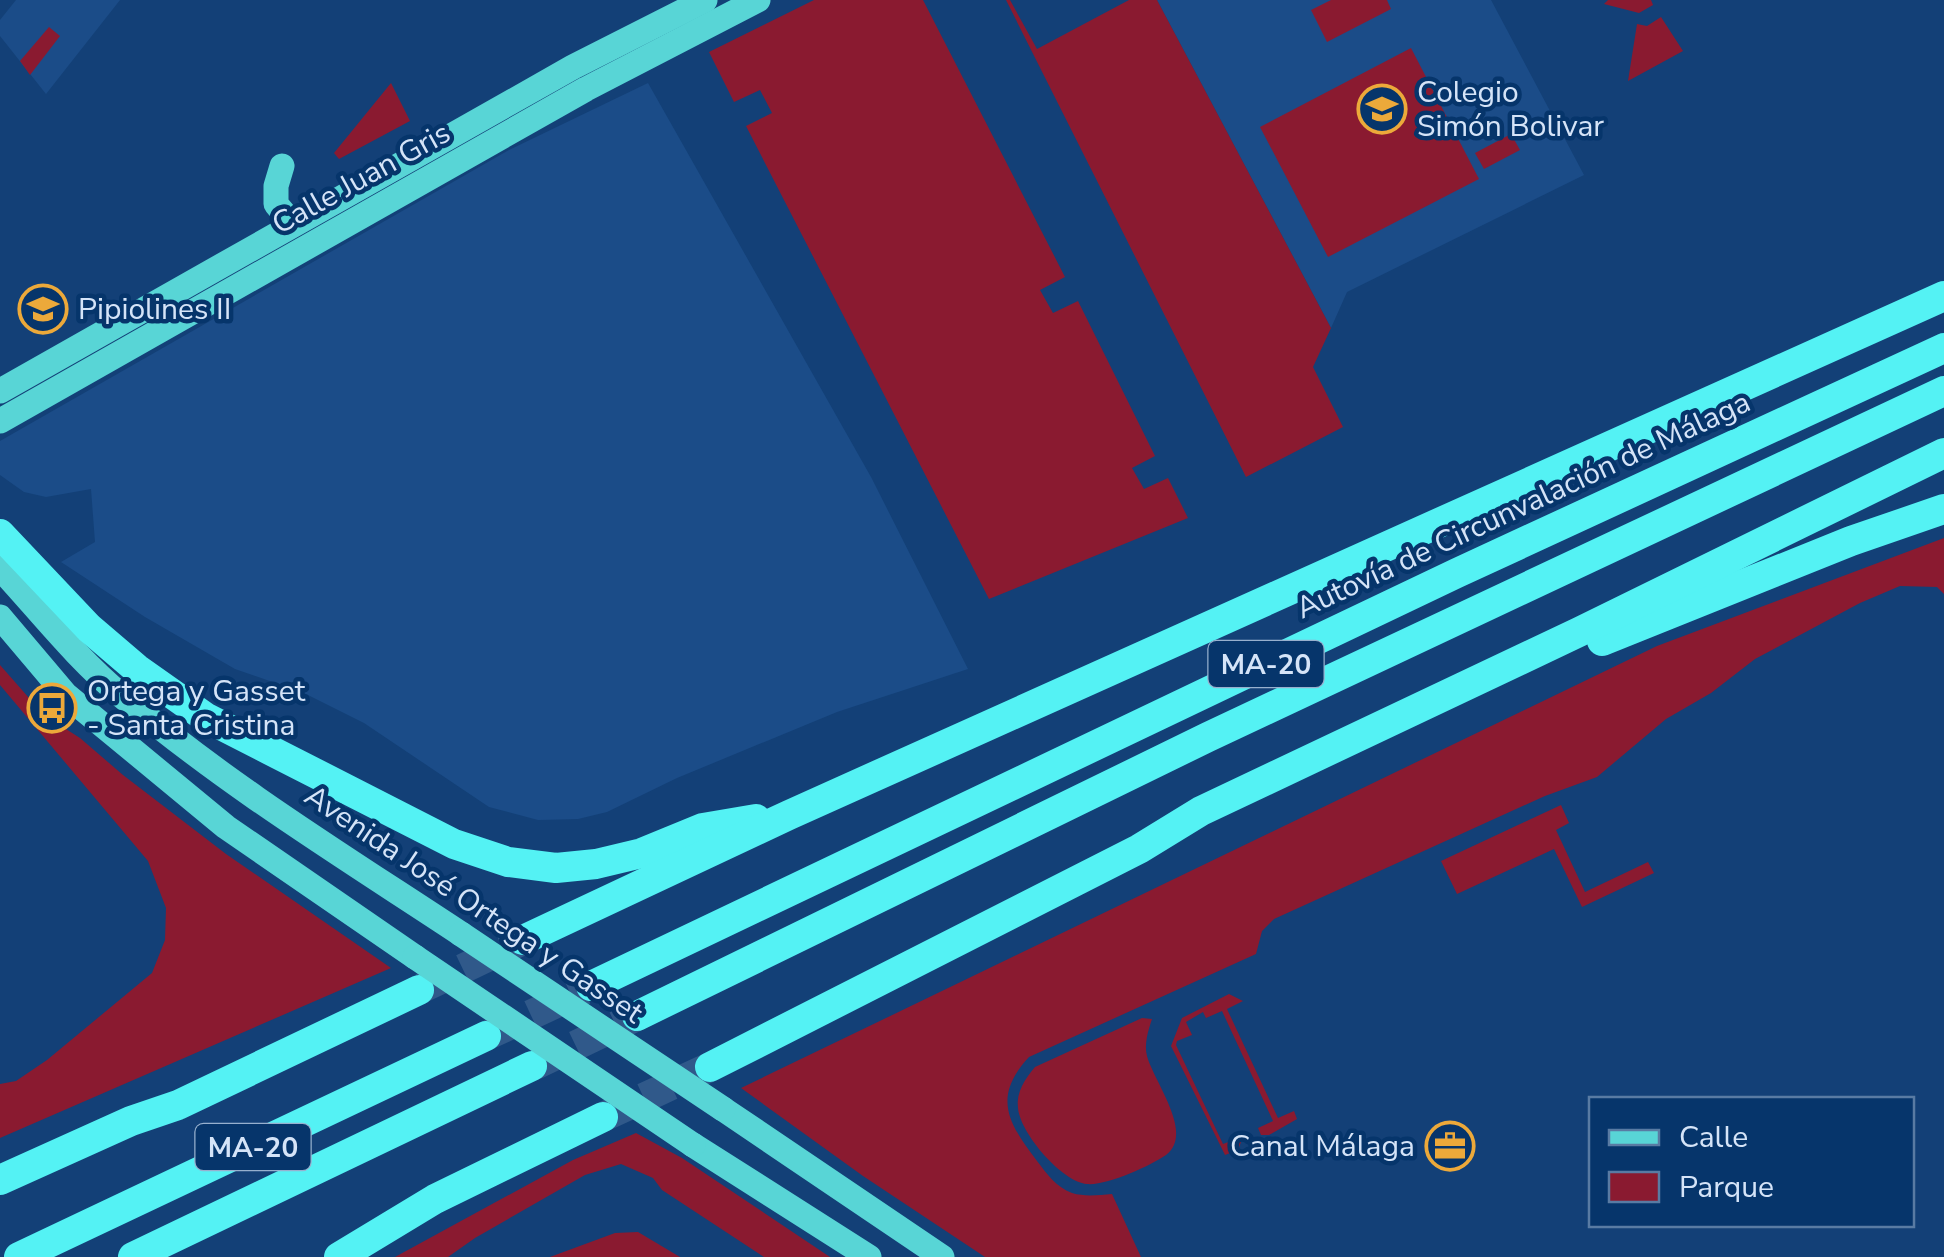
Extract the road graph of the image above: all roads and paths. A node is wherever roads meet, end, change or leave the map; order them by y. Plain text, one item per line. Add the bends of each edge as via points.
1 (706, 0) edge
2 (758, 0) edge
3 (282, 166) dead end
4 (302, 219) junction
5 (179, 290) junction
6 (1944, 296) edge
7 (176, 319) junction
8 (1944, 348) edge
9 (1944, 391) edge
10 (0, 392) edge
11 (0, 421) edge
12 (1944, 453) edge
13 (1944, 509) edge
14 (0, 534) edge
15 (0, 568) edge
16 (0, 618) edge
17 (789, 814) junction
18 (1139, 849) junction
19 (522, 940) tunnel mouth
20 (591, 986) tunnel mouth
21 (418, 990) tunnel mouth
22 (637, 1016) tunnel mouth
23 (486, 1036) tunnel mouth
24 (532, 1066) tunnel mouth
25 (710, 1067) tunnel mouth
26 (178, 1105) junction
27 (603, 1117) tunnel mouth
28 (0, 1180) edge
29 (0, 1203) edge
30 (19, 1257) edge
31 (133, 1257) edge
32 (339, 1257) edge
33 (868, 1257) edge
34 (942, 1257) edge

1 - 4 main road, Calle Juan Gris
2 - 7 main road, Calle Juan Gris
3 - 4 main road via 276,204 287,217
4 - 5 main road, Calle Juan Gris
5 - 7 main road
5 - 10 main road, Calle Juan Gris
6 - 17 highway
7 - 11 main road, Calle Juan Gris
8 - 20 highway, Autovía de Circunvalación de Málaga / MA-20
9 - 22 highway, MA-20 via 1244,720
12 - 18 highway via 1201,811
13 - 18 highway via 1586,647 1206,828
14 - 17 highway via 89,628 205,717 454,844 508,862 583,866 642,853 703,828
15 - 34 main road, Avenida José Ortega y Gasset, bridge via 120,695 246,790
16 - 33 main road, bridge via 66,696 211,815
17 - 19 highway
18 - 25 highway
21 - 26 highway
23 - 30 highway, MA-20
24 - 31 highway, MA-20
26 - 28 highway
26 - 29 highway via 138,1137
27 - 32 highway via 435,1199

